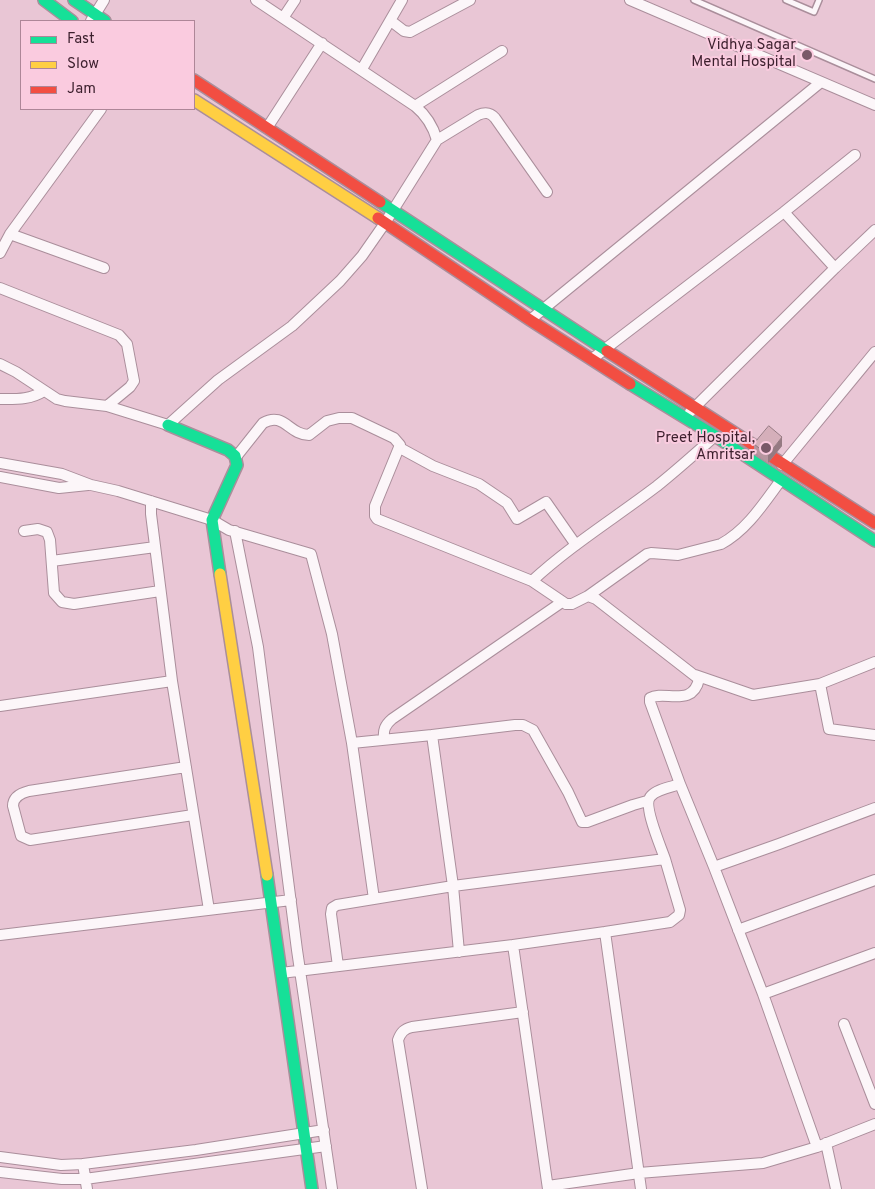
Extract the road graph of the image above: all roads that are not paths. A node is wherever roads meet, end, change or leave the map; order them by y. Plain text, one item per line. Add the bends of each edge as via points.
1 (44, 0) edge
2 (74, 0) edge
3 (104, 0) edge
4 (256, 0) edge
5 (295, 0) edge
6 (402, 0) edge
7 (470, 0) edge
8 (630, 0) edge
9 (694, 0) edge
10 (786, 0) edge
11 (819, 0) edge
12 (458, 3) edge
13 (283, 18) junction
14 (97, 19) edge
15 (71, 20) edge
16 (391, 21) junction
17 (322, 43) junction
18 (502, 51) dead end
19 (362, 69) junction
20 (875, 79) edge
21 (195, 81) edge
22 (821, 82) junction
23 (195, 101) edge
24 (875, 105) edge
25 (415, 106) junction
26 (100, 110) edge
27 (267, 128) junction
28 (437, 140) junction
29 (855, 155) dead end
30 (547, 192) dead end
31 (393, 211) junction
32 (784, 212) junction
33 (385, 223) junction
34 (875, 230) edge
35 (10, 234) junction
36 (0, 253) edge
37 (104, 268) dead end
38 (835, 268) junction
39 (0, 288) edge
40 (543, 310) junction
41 (530, 320) junction
42 (604, 349) junction
43 (875, 352) edge
44 (592, 359) junction
45 (0, 364) edge
46 (44, 391) junction
47 (0, 399) edge
48 (107, 406) junction
49 (694, 408) junction
50 (684, 418) junction
51 (168, 426) junction
52 (715, 436) junction
53 (400, 448) junction
54 (236, 456) junction
55 (0, 464) edge
56 (782, 465) junction
57 (0, 477) edge
58 (781, 480) junction
59 (91, 485) junction
60 (151, 501) junction
61 (212, 520) junction
62 (875, 523) edge
63 (24, 531) dead end
64 (235, 531) junction
65 (875, 541) edge
66 (576, 545) junction
67 (155, 547) junction
68 (52, 561) junction
69 (532, 581) junction
70 (160, 591) junction
71 (588, 596) junction
72 (562, 602) junction
73 (875, 662) edge
74 (695, 675) junction
75 (172, 681) junction
76 (820, 684) junction
77 (0, 706) edge
78 (875, 735) edge
79 (432, 736) junction
80 (384, 740) junction
81 (352, 742) junction
82 (186, 767) junction
83 (680, 784) junction
84 (647, 802) junction
85 (875, 808) edge
86 (193, 814) junction
87 (665, 859) junction
88 (714, 866) junction
89 (875, 880) edge
90 (453, 886) junction
91 (374, 899) junction
92 (291, 900) junction
93 (271, 903) junction
94 (209, 910) junction
95 (738, 930) junction
96 (604, 932) junction
97 (0, 934) edge
98 (513, 945) junction
99 (460, 952) junction
100 (875, 953) edge
101 (338, 966) junction
102 (302, 971) junction
103 (281, 973) junction
104 (763, 994) junction
105 (523, 1012) junction
106 (844, 1024) dead end
107 (875, 1104) edge
108 (875, 1124) edge
109 (324, 1130) junction
110 (304, 1134) junction
111 (822, 1145) junction
112 (326, 1146) junction
113 (306, 1148) junction
114 (0, 1157) edge
115 (83, 1164) junction
116 (0, 1172) edge
117 (639, 1173) junction
118 (86, 1184) edge
119 (548, 1187) edge
120 (312, 1189) edge
121 (332, 1189) edge
122 (422, 1189) edge
123 (641, 1189) edge
124 (836, 1189) edge

1 - 15 street
2 - 14 street
3 - 14 street
4 - 13 street
5 - 13 street
6 - 16 street
7 - 12 street
8 - 22 street
9 - 20 lane
10 - 11 lane via 814,12
12 - 16 street via 410,32
13 - 17 street
16 - 19 street
17 - 19 street
17 - 27 street
18 - 25 street
19 - 25 street
21 - 27 street
22 - 24 street
22 - 40 street
23 - 33 street
25 - 28 street via 429,122
26 - 35 street
27 - 31 street
28 - 30 street via 478,115 490,113
28 - 31 street
29 - 32 street
31 - 33 street
31 - 40 street
32 - 38 street
32 - 42 street
33 - 41 street
33 - 51 street via 362,256 319,302 218,380
34 - 38 street
35 - 36 street
35 - 37 street
38 - 49 street
39 - 48 street via 118,335 125,341 134,381
40 - 41 street
40 - 42 street
41 - 44 street
42 - 44 street
42 - 49 street
43 - 56 street
44 - 50 street
45 - 46 street
46 - 47 street via 29,398
46 - 48 street via 65,401
48 - 51 street
49 - 50 street
49 - 56 street
50 - 52 street
51 - 54 street
52 - 58 street
52 - 66 street via 658,485
53 - 54 street via 394,438 352,418 327,421 309,435 297,432 274,418 263,422
53 - 66 street via 433,466 479,484 507,503 517,519 546,502
53 - 69 street via 378,497 374,516 382,522
54 - 61 street via 237,465
55 - 59 street via 62,474
56 - 62 street
57 - 59 street via 58,488
58 - 65 street
58 - 71 street via 748,523 726,541 678,555 647,554
59 - 60 street
60 - 61 street
60 - 67 street
61 - 64 street
61 - 93 street
63 - 68 street via 42,529 47,532
64 - 81 street via 311,554 332,634
64 - 92 street via 258,646
66 - 69 street
67 - 68 street
67 - 70 street
68 - 70 street via 54,593 59,600 69,604
69 - 72 street
70 - 75 street
71 - 72 street via 570,605
71 - 74 street
72 - 80 street via 392,719 383,731
73 - 76 street
74 - 76 street via 753,695
74 - 83 street via 697,685 684,697 650,698
75 - 77 street
75 - 82 street
76 - 78 street via 830,729
79 - 80 street
79 - 84 street via 515,725 529,727 554,766 582,822
79 - 90 street
80 - 81 street
81 - 91 street
82 - 86 street
82 - 86 street via 29,791 21,793 13,803 22,836 30,840
83 - 84 street via 655,793
83 - 88 street
84 - 87 street
85 - 88 street
86 - 94 street
87 - 90 street
87 - 96 street via 679,915 670,922
88 - 95 street
89 - 95 street
90 - 91 street
90 - 99 street
91 - 101 street via 332,908
92 - 93 street
92 - 102 street
93 - 94 street
93 - 103 street
94 - 97 street
95 - 104 street
96 - 98 street
96 - 117 street
98 - 99 street
98 - 105 street
99 - 101 street
100 - 104 street
101 - 102 street
102 - 103 street
102 - 109 street
103 - 110 street
104 - 111 street
105 - 119 street
105 - 122 street via 412,1027 400,1035 398,1040
106 - 107 street
108 - 111 street
109 - 110 street
109 - 112 street
110 - 113 street
110 - 115 street
111 - 117 street via 746,1166
111 - 124 street
112 - 113 street
112 - 121 street
113 - 118 street
113 - 120 street
114 - 115 street via 61,1165
115 - 118 street
116 - 118 street
117 - 119 street
117 - 123 street

